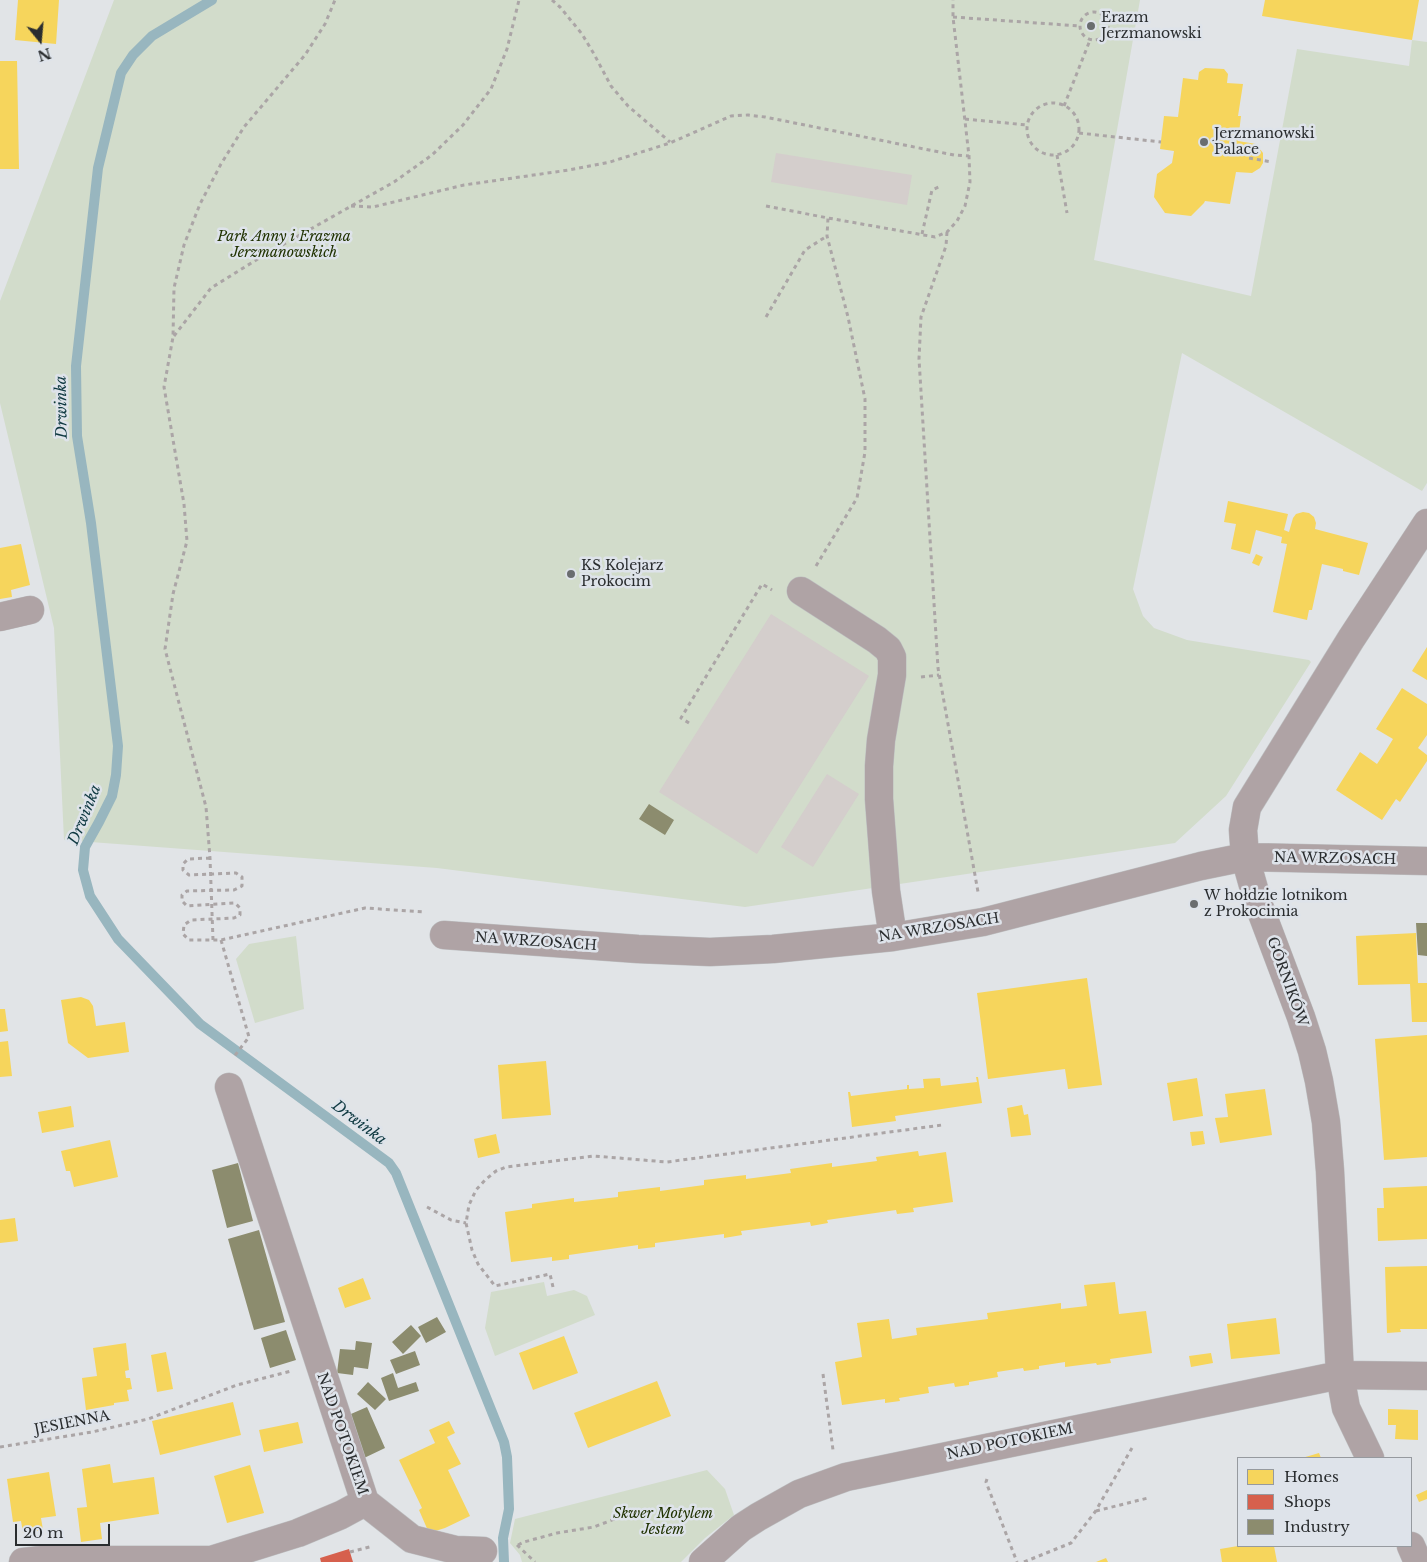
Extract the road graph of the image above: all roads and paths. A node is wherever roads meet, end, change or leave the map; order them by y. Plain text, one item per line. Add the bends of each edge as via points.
1 (335, 0) edge
2 (519, 0) edge
3 (552, 0) edge
4 (954, 0) edge
5 (953, 16) junction
6 (1080, 26) junction
7 (1090, 40) junction
8 (1064, 106) junction
9 (965, 120) junction
10 (1027, 126) junction
11 (1079, 133) junction
12 (1161, 142) dead end
13 (670, 143) junction
14 (1056, 155) junction
15 (969, 156) junction
16 (1249, 158) dead end
17 (1272, 162) dead end
18 (940, 186) dead end
19 (351, 206) junction
20 (766, 206) dead end
21 (1067, 213) dead end
22 (828, 218) junction
23 (947, 232) junction
24 (922, 234) junction
25 (826, 236) junction
26 (766, 317) dead end
27 (173, 337) junction
28 (1427, 523) edge
29 (801, 591) junction
30 (30, 610) dead end
31 (0, 617) edge
32 (689, 723) dead end
33 (1245, 857) junction
34 (210, 858) junction
35 (1427, 861) edge
36 (211, 874) junction
37 (975, 877) dead end
38 (211, 890) junction
39 (212, 905) junction
40 (213, 919) junction
41 (444, 935) joint
42 (893, 936) junction
43 (213, 940) junction
44 (221, 940) junction
45 (229, 1075) joint
46 (942, 1125) dead end
47 (427, 1207) dead end
48 (466, 1222) junction
49 (553, 1287) dead end
50 (318, 1363) junction
51 (823, 1374) dead end
52 (1340, 1375) junction
53 (1427, 1376) edge
54 (0, 1447) edge
55 (1132, 1448) dead end
56 (834, 1455) dead end
57 (1370, 1457) edge
58 (988, 1475) dead end
59 (1148, 1498) dead end
60 (365, 1502) junction
61 (1095, 1512) junction
62 (617, 1518) dead end
63 (375, 1546) dead end
64 (1410, 1547) edge
65 (483, 1551) dead end
66 (350, 1552) dead end
67 (23, 1562) edge
68 (535, 1562) edge
69 (702, 1562) edge
70 (1017, 1562) edge
71 (1024, 1562) edge
72 (1418, 1562) edge

1 - 27 path via 325,24 305,55 244,127 200,204 184,246 174,288
2 - 19 path via 507,49 491,89 463,125 432,155 394,182
3 - 13 path via 582,34 611,86 628,106
4 - 5 path
5 - 6 path
5 - 9 path
6 - 7 path via 1084,37
6 - 7 path via 1088,13 1096,12 1108,21 1105,36
7 - 8 path
8 - 10 path via 1057,103 1037,108
8 - 11 path via 1074,114 1079,123
9 - 10 path
9 - 15 path
10 - 14 path via 1027,135 1039,152
11 - 12 path
11 - 14 path via 1068,150
13 - 15 path via 732,116 748,115
13 - 19 path via 610,162 464,185 373,207
14 - 21 path
15 - 23 path via 970,182 965,206
16 - 17 path
18 - 24 path via 932,190
19 - 27 path via 211,288
20 - 22 path
22 - 24 path
22 - 25 path
23 - 24 path via 935,237
23 - 37 path via 946,246 921,317 919,359 938,668
25 - 26 path via 805,250
25 - 29 path via 866,400 865,452 857,498
27 - 34 path via 164,387 187,541 173,594 165,649 206,808
28 - 33 street, GÓRNIKÓW via 1247,807 1243,830
29 - 32 path via 783,597 762,584 681,718
29 - 42 street via 877,640 892,657 881,740 879,799
30 - 31 street
33 - 35 street, NA WRZOSACH
33 - 42 street, NA WRZOSACH via 983,922
33 - 52 street, GÓRNIKÓW via 1258,902 1304,1025 1320,1081 1330,1172
34 - 36 path
34 - 36 path via 188,859 183,864 189,874
36 - 38 path
36 - 38 path via 236,873 242,877 242,886 234,890
38 - 39 path
38 - 39 path via 187,891 182,895 182,901 187,906
39 - 40 path
39 - 40 path via 235,903 240,908 240,915 234,918
40 - 43 path
40 - 43 path via 191,920 184,925 184,934 189,940
41 - 42 street, NA WRZOSACH via 710,952 773,950
41 - 44 path via 447,914 365,908
43 - 44 path
44 - 45 path via 249,1037
45 - 50 street, NAD POTOKIEM
46 - 48 path via 667,1162 594,1156 506,1167 496,1171 476,1190
47 - 48 path via 451,1220
48 - 49 path via 478,1264 495,1286 550,1274
50 - 54 path, JESIENNA via 237,1385 148,1419
50 - 60 street, NAD POTOKIEM
51 - 56 path
52 - 53 street, NAD POTOKIEM
52 - 57 street, GÓRNIKÓW via 1346,1408
52 - 69 street, NAD POTOKIEM via 846,1476 799,1494 758,1517
55 - 61 path
58 - 70 path via 986,1482
59 - 61 path
60 - 65 street via 412,1539 456,1550
60 - 67 street, NAD POTOKIEM via 298,1533 211,1560
61 - 71 path via 1071,1543
62 - 68 path via 594,1527 516,1545
63 - 66 path
64 - 72 street

